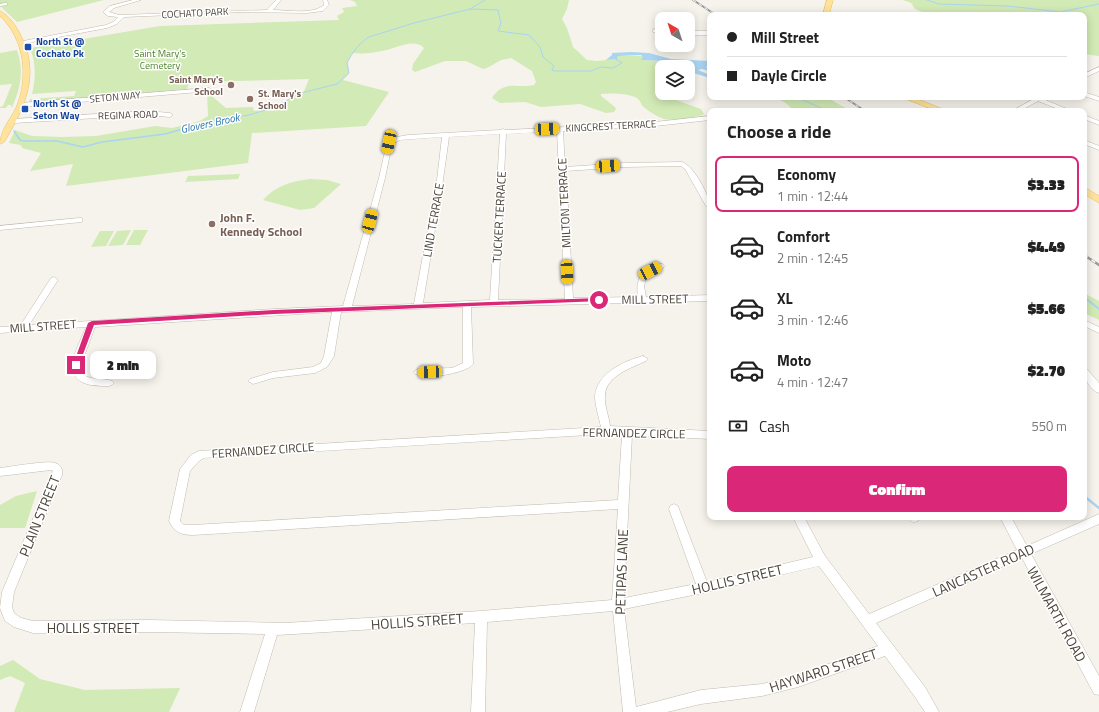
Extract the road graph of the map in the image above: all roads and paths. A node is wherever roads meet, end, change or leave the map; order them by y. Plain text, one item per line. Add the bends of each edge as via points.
1 (139, 0) edge
2 (279, 0) edge
3 (325, 0) edge
4 (830, 0) edge
5 (268, 12) junction
6 (827, 12) edge
7 (0, 13) edge
8 (122, 16) junction
9 (695, 33) edge
10 (707, 33) edge
11 (21, 42) junction
12 (1099, 69) edge
13 (1087, 75) edge
14 (1087, 75) edge
15 (1099, 78) edge
16 (209, 90) dead end
17 (1087, 95) edge
18 (1099, 99) edge
19 (913, 100) edge
20 (1036, 100) edge
21 (1044, 100) edge
22 (21, 105) junction
23 (936, 108) edge
24 (1020, 108) edge
25 (1062, 108) edge
26 (170, 115) dead end
27 (707, 118) edge
28 (1087, 118) edge
29 (14, 121) junction
30 (1099, 123) edge
31 (560, 129) junction
32 (503, 131) junction
33 (446, 135) junction
34 (0, 142) edge
35 (1087, 143) edge
36 (1099, 148) edge
37 (562, 169) junction
38 (1087, 192) edge
39 (1099, 200) edge
40 (707, 201) edge
41 (79, 220) dead end
42 (0, 228) edge
43 (660, 266) dead end
44 (54, 280) dead end
45 (707, 298) edge
46 (642, 299) junction
47 (569, 301) junction
48 (494, 303) junction
49 (467, 304) junction
50 (418, 306) junction
51 (347, 309) junction
52 (337, 310) junction
53 (92, 323) junction
54 (1087, 324) edge
55 (23, 328) junction
56 (0, 330) edge
57 (1099, 330) edge
58 (643, 359) dead end
59 (418, 372) dead end
60 (1087, 376) edge
61 (253, 382) dead end
62 (109, 383) dead end
63 (1099, 390) edge
64 (606, 430) junction
65 (627, 432) junction
66 (707, 435) edge
67 (0, 472) edge
68 (624, 504) junction
69 (674, 509) dead end
70 (800, 520) edge
71 (1007, 520) edge
72 (1097, 523) edge
73 (1024, 553) junction
74 (821, 560) junction
75 (703, 588) junction
76 (618, 605) junction
77 (9, 617) joint
78 (481, 617) junction
79 (867, 621) junction
80 (273, 629) junction
81 (888, 649) junction
82 (1099, 689) edge
83 (247, 712) edge
84 (478, 712) edge
85 (630, 712) edge
86 (640, 712) edge
87 (932, 712) edge

1 - 8 street, COCHATO PARK via 112,7 106,12
2 - 5 street
3 - 5 street, COCHATO PARK via 326,6 318,10
4 - 6 main road
5 - 8 street, COCHATO PARK
7 - 11 main road via 13,26
8 - 11 street, COCHATO PARK via 107,26
9 - 10 street
11 - 22 main road via 28,71
12 - 13 street
14 - 15 street
16 - 22 street, SETON WAY
17 - 18 street
19 - 23 main road
20 - 24 street
21 - 25 street
22 - 29 main road
26 - 29 street, REGINA ROAD via 147,113
27 - 31 street, KINGCREST TERRACE via 646,125
28 - 30 street
29 - 34 main road
31 - 32 street, KINGCREST TERRACE
31 - 37 street, MILTON TERRACE
32 - 33 street, KINGCREST TERRACE
32 - 48 street, TUCKER TERRACE
33 - 50 street, LIND TERRACE
33 - 51 street, KINGCREST TERRACE via 403,137 389,142
35 - 36 street
37 - 40 street via 682,164 688,168
37 - 47 street, MILTON TERRACE
38 - 39 main road
41 - 42 street
43 - 46 street via 640,280
44 - 55 street
45 - 46 street, MILL STREET
46 - 47 street, MILL STREET
47 - 48 street, MILL STREET
48 - 49 street, MILL STREET
49 - 50 street, MILL STREET
49 - 59 street via 468,364 456,370
50 - 51 street, MILL STREET
51 - 52 street, MILL STREET
52 - 53 street, MILL STREET
52 - 61 street via 329,356 324,365 315,370 273,375
53 - 55 street, MILL STREET
53 - 62 street via 76,371 87,381
54 - 57 street
55 - 56 street, MILL STREET
58 - 64 street via 614,374 602,387 600,396
60 - 63 street
64 - 65 street, FERNANDEZ CIRCLE
64 - 68 street, FERNANDEZ CIRCLE via 203,454 195,458 185,469 174,521 177,527 183,530 192,530
65 - 66 street, FERNANDEZ CIRCLE
65 - 68 street, PETIPAS LANE
67 - 77 street, PLAIN STREET via 53,466 58,470 8,592 5,609
68 - 76 street, PETIPAS LANE
69 - 75 street
70 - 74 street
71 - 73 street, WILMARTH ROAD
72 - 73 street, LANCASTER ROAD
73 - 79 street, LANCASTER ROAD
73 - 82 street, WILMARTH ROAD
74 - 75 street, HOLLIS STREET
74 - 79 street
75 - 76 street, HOLLIS STREET
76 - 78 street, HOLLIS STREET
76 - 85 street, PETIPAS LANE
77 - 80 street, HOLLIS STREET via 33,627
78 - 80 street, HOLLIS STREET
78 - 84 street
79 - 81 street
80 - 83 street
81 - 86 street, HAYWARD STREET via 791,683 762,690 701,697
81 - 87 street

